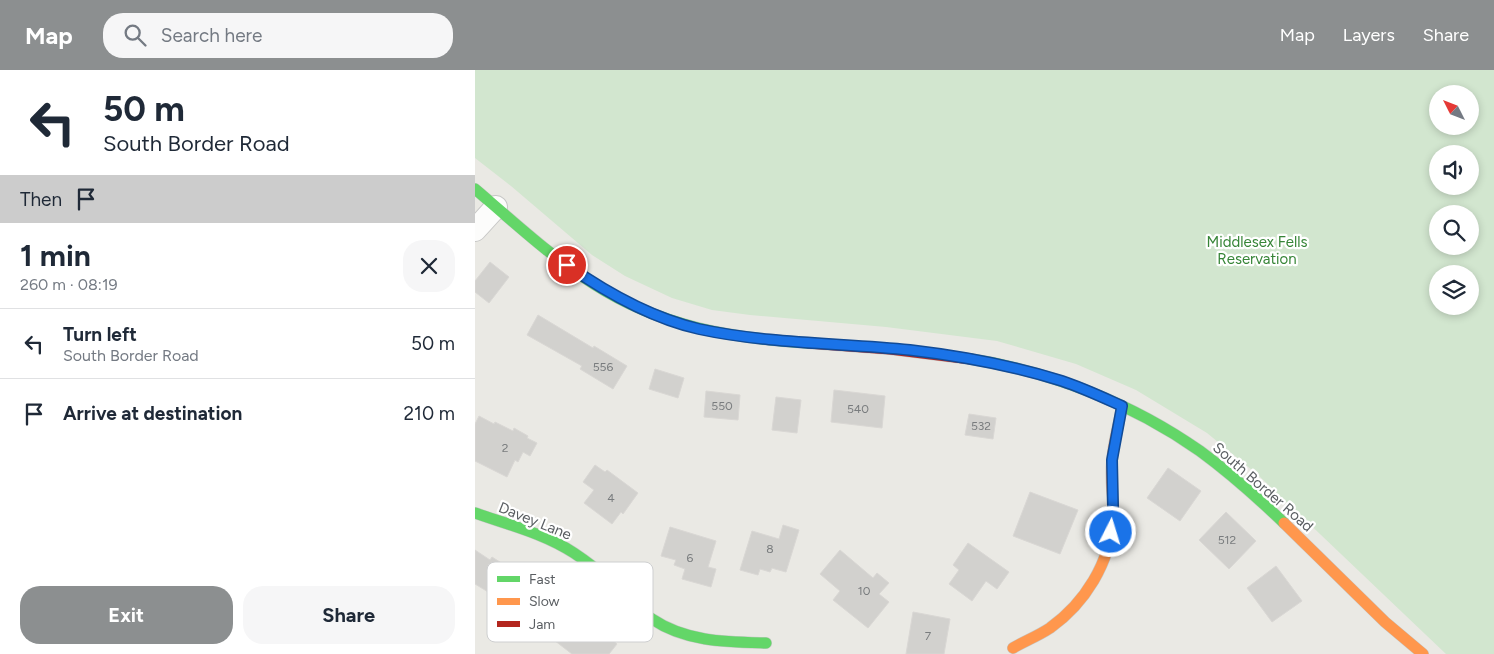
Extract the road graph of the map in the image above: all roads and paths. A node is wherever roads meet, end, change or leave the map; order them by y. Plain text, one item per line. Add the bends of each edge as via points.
1 (475, 190) edge
2 (496, 207) junction
3 (475, 230) edge
4 (1122, 406) junction
5 (475, 514) edge
6 (587, 562) edge
7 (653, 617) edge
8 (766, 643) dead end
9 (1013, 648) dead end
10 (1423, 654) edge

1 - 2 main road, South Border Road
2 - 3 street
2 - 4 main road, South Border Road via 593,284 622,300 689,326 784,342 911,350 985,362 1063,382
4 - 9 main road via 1112,460 1111,532 1098,573 1084,595 1062,617
4 - 10 main road, South Border Road via 1168,430 1216,464 1269,509 1386,623
5 - 6 main road, Davey Lane via 535,533
7 - 8 main road, Davey Lane via 672,629 715,642

